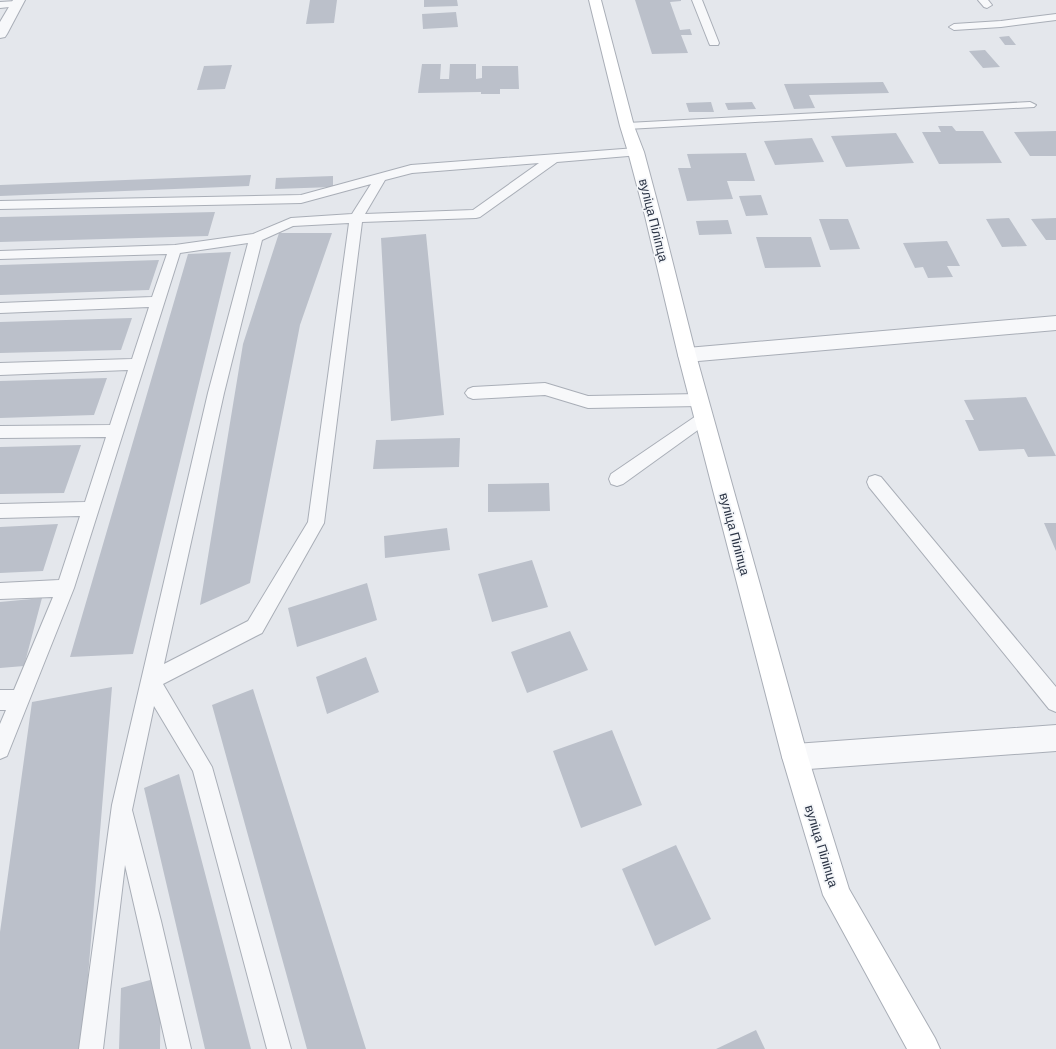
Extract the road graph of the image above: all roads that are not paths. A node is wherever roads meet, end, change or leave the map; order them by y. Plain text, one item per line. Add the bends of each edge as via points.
1 (595, 0) edge
2 (697, 0) edge
3 (18, 2) edge
4 (0, 5) edge
5 (1056, 17) edge
6 (954, 27) dead end
7 (0, 34) edge
8 (714, 43) dead end
9 (1030, 105) dead end
10 (627, 126) junction
11 (636, 152) junction
12 (554, 158) junction
13 (381, 177) junction
14 (300, 199) junction
15 (0, 205) edge
16 (356, 218) junction
17 (291, 222) junction
18 (256, 238) junction
19 (175, 249) junction
20 (0, 255) edge
21 (158, 302) junction
22 (0, 308) edge
23 (1056, 323) edge
24 (687, 355) junction
25 (138, 364) junction
26 (0, 369) edge
27 (473, 393) dead end
28 (702, 409) junction
29 (116, 431) junction
30 (0, 432) edge
31 (617, 479) dead end
32 (875, 482) dead end
33 (90, 509) junction
34 (0, 511) edge
35 (65, 588) junction
36 (0, 591) edge
37 (150, 681) junction
38 (0, 700) edge
39 (20, 700) junction
40 (1056, 702) edge
41 (1056, 738) edge
42 (0, 749) edge
43 (795, 757) junction
44 (122, 806) junction
45 (91, 1049) edge
46 (179, 1049) edge
47 (279, 1049) edge
48 (924, 1049) edge

1 - 10 street, вуліца Піліпца
2 - 8 lane
3 - 4 lane
3 - 7 street
5 - 6 lane
9 - 10 lane
10 - 11 street, вуліца Піліпца
11 - 12 lane
11 - 24 street, вуліца Піліпца
12 - 13 lane via 411,169
12 - 16 lane via 476,214
13 - 14 lane
13 - 16 lane
14 - 15 lane
14 - 17 lane
16 - 17 lane
16 - 37 lane via 316,523 255,627
17 - 18 lane
18 - 19 lane
18 - 37 lane via 216,393
19 - 20 lane
19 - 21 lane
21 - 22 lane
21 - 25 lane
23 - 24 street
24 - 28 street, вуліца Піліпца
25 - 26 lane
25 - 29 lane
27 - 28 lane via 545,389 588,402
28 - 31 lane
28 - 43 street, вуліца Піліпца
29 - 30 lane
29 - 33 lane
32 - 40 lane
33 - 34 lane
33 - 35 lane
35 - 36 lane
35 - 39 lane
37 - 44 lane
37 - 47 lane via 202,767
38 - 39 lane
39 - 42 lane
41 - 43 street
43 - 48 street, вуліца Піліпца via 837,895
44 - 45 lane
44 - 46 lane

